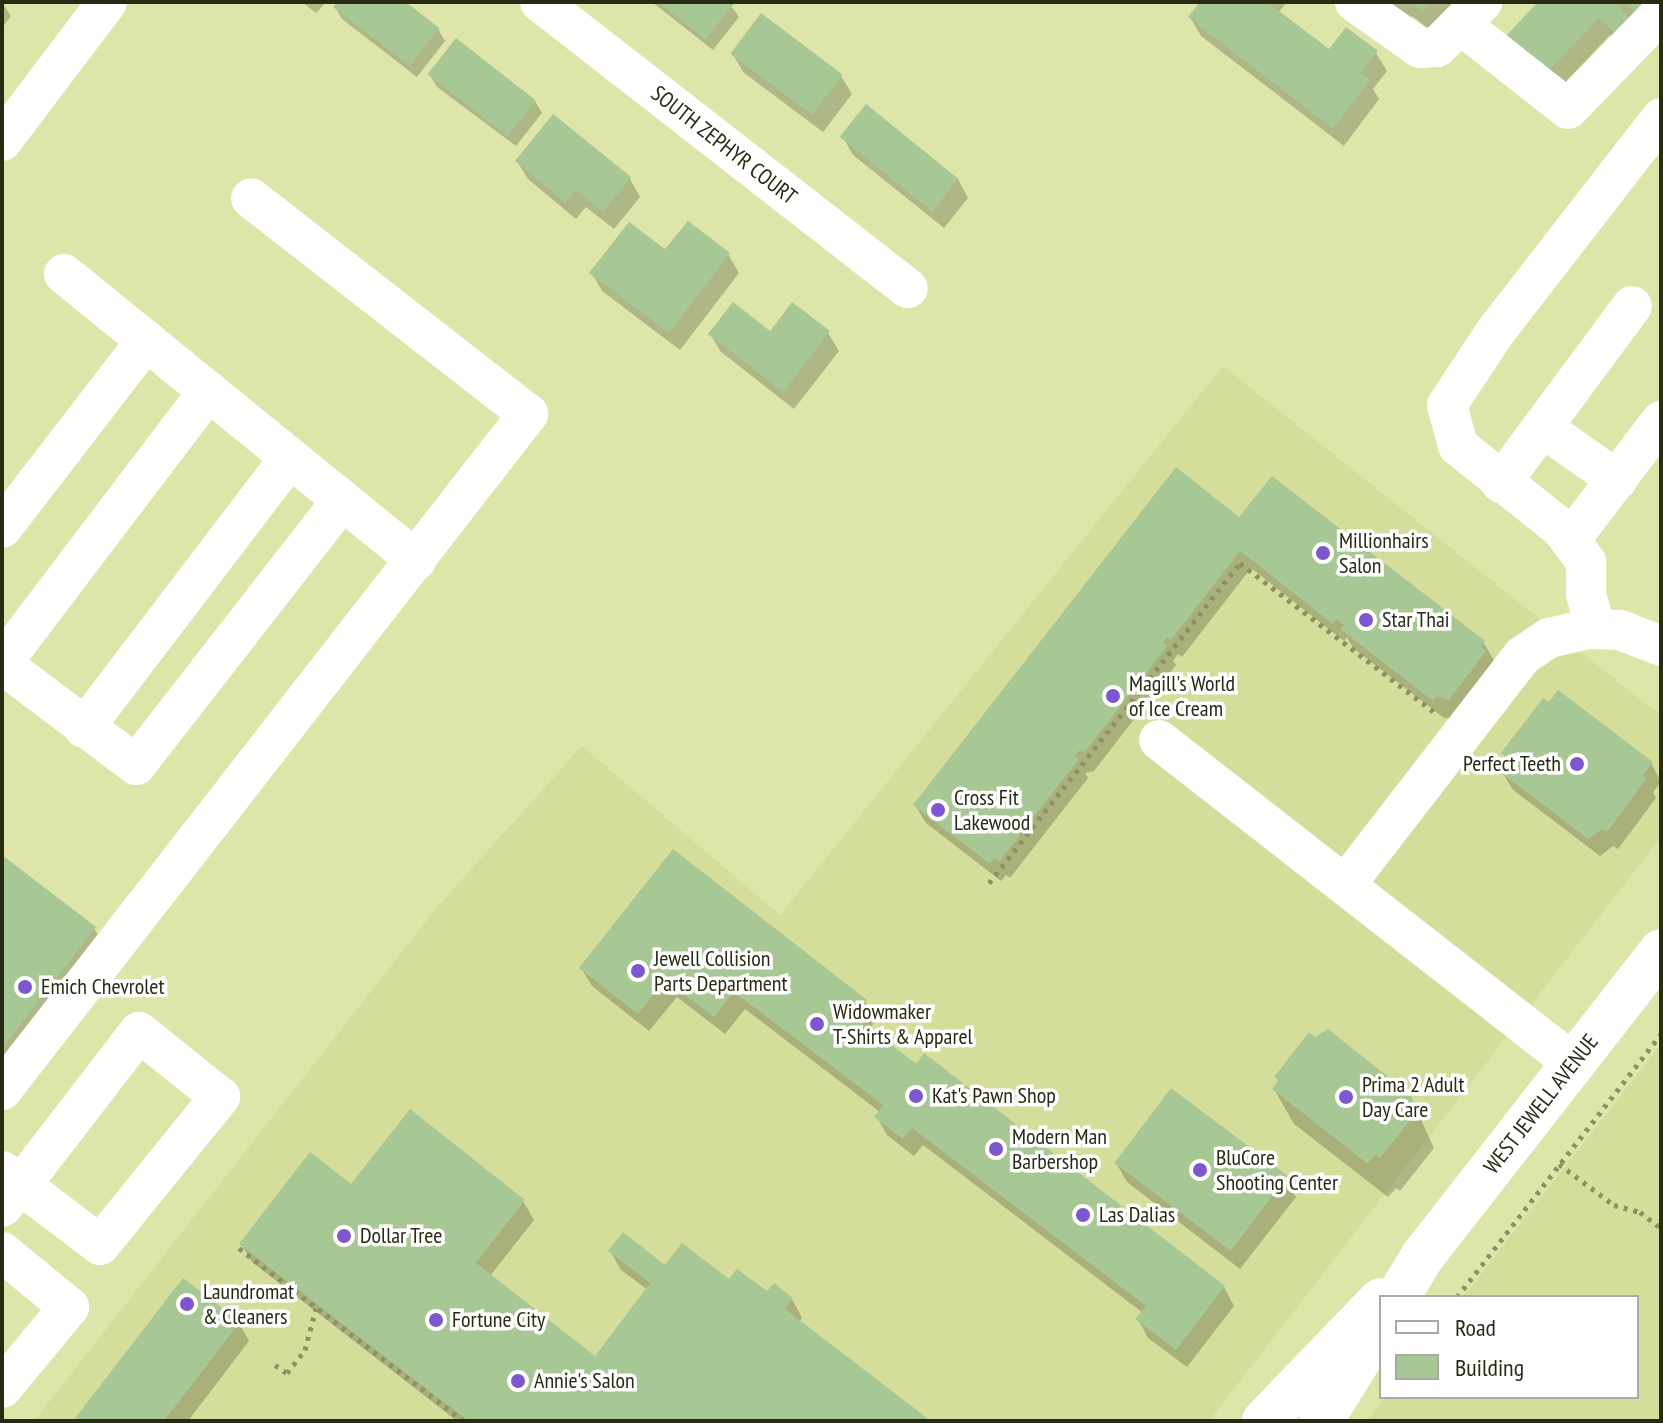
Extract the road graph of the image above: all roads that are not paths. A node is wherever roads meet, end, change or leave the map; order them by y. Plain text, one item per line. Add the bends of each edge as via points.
1 (107, 2) edge
2 (540, 2) edge
3 (1355, 2) edge
4 (1471, 13) edge
5 (1661, 13) edge
6 (1661, 118) edge
7 (2, 141) edge
8 (251, 198) dead end
9 (64, 274) dead end
10 (908, 288) dead end
11 (1632, 306) dead end
12 (146, 341) junction
13 (208, 392) junction
14 (1661, 421) edge
15 (1542, 427) junction
16 (290, 458) junction
17 (1617, 480) junction
18 (1501, 483) junction
19 (342, 500) junction
20 (2, 528) edge
21 (1570, 540) junction
22 (416, 560) junction
23 (1596, 629) junction
24 (1661, 646) edge
25 (2, 664) edge
26 (84, 728) junction
27 (1159, 740) dead end
28 (1346, 884) junction
29 (1661, 951) edge
30 (1573, 1063) junction
31 (2, 1090) edge
32 (8, 1188) edge
33 (2, 1252) edge
34 (1422, 1257) junction
35 (1385, 1295) edge
36 (1399, 1295) edge
37 (1379, 1301) edge
38 (1379, 1327) edge
39 (3, 1385) edge
40 (1264, 1421) edge
41 (1321, 1421) edge

1 - 7 street
2 - 10 street, SOUTH ZEPHYR COURT
3 - 4 street via 1420,48 1437,47
4 - 5 street via 1568,109
6 - 18 street via 1496,331 1447,405 1458,446
8 - 22 street via 528,414
9 - 12 street
11 - 15 street
12 - 13 street
12 - 20 street
13 - 16 street
13 - 25 street
14 - 17 street
15 - 17 street
15 - 18 street
16 - 19 street
16 - 26 street
17 - 21 street
18 - 21 street
19 - 22 street
19 - 26 street via 136,765
21 - 23 street via 1586,562 1586,594
22 - 31 street
23 - 24 street via 1620,630
23 - 28 street via 1567,631 1522,656
25 - 26 street
27 - 28 street
28 - 30 street
29 - 30 main road, WEST JEWELL AVENUE
30 - 34 main road, WEST JEWELL AVENUE
32 - 32 street via 100,1245 220,1097 139,1032
33 - 39 street via 69,1307
34 - 35 main road, WEST JEWELL AVENUE
34 - 36 main road, WEST JEWELL AVENUE
37 - 40 main road, WEST JEWELL AVENUE
38 - 41 main road

